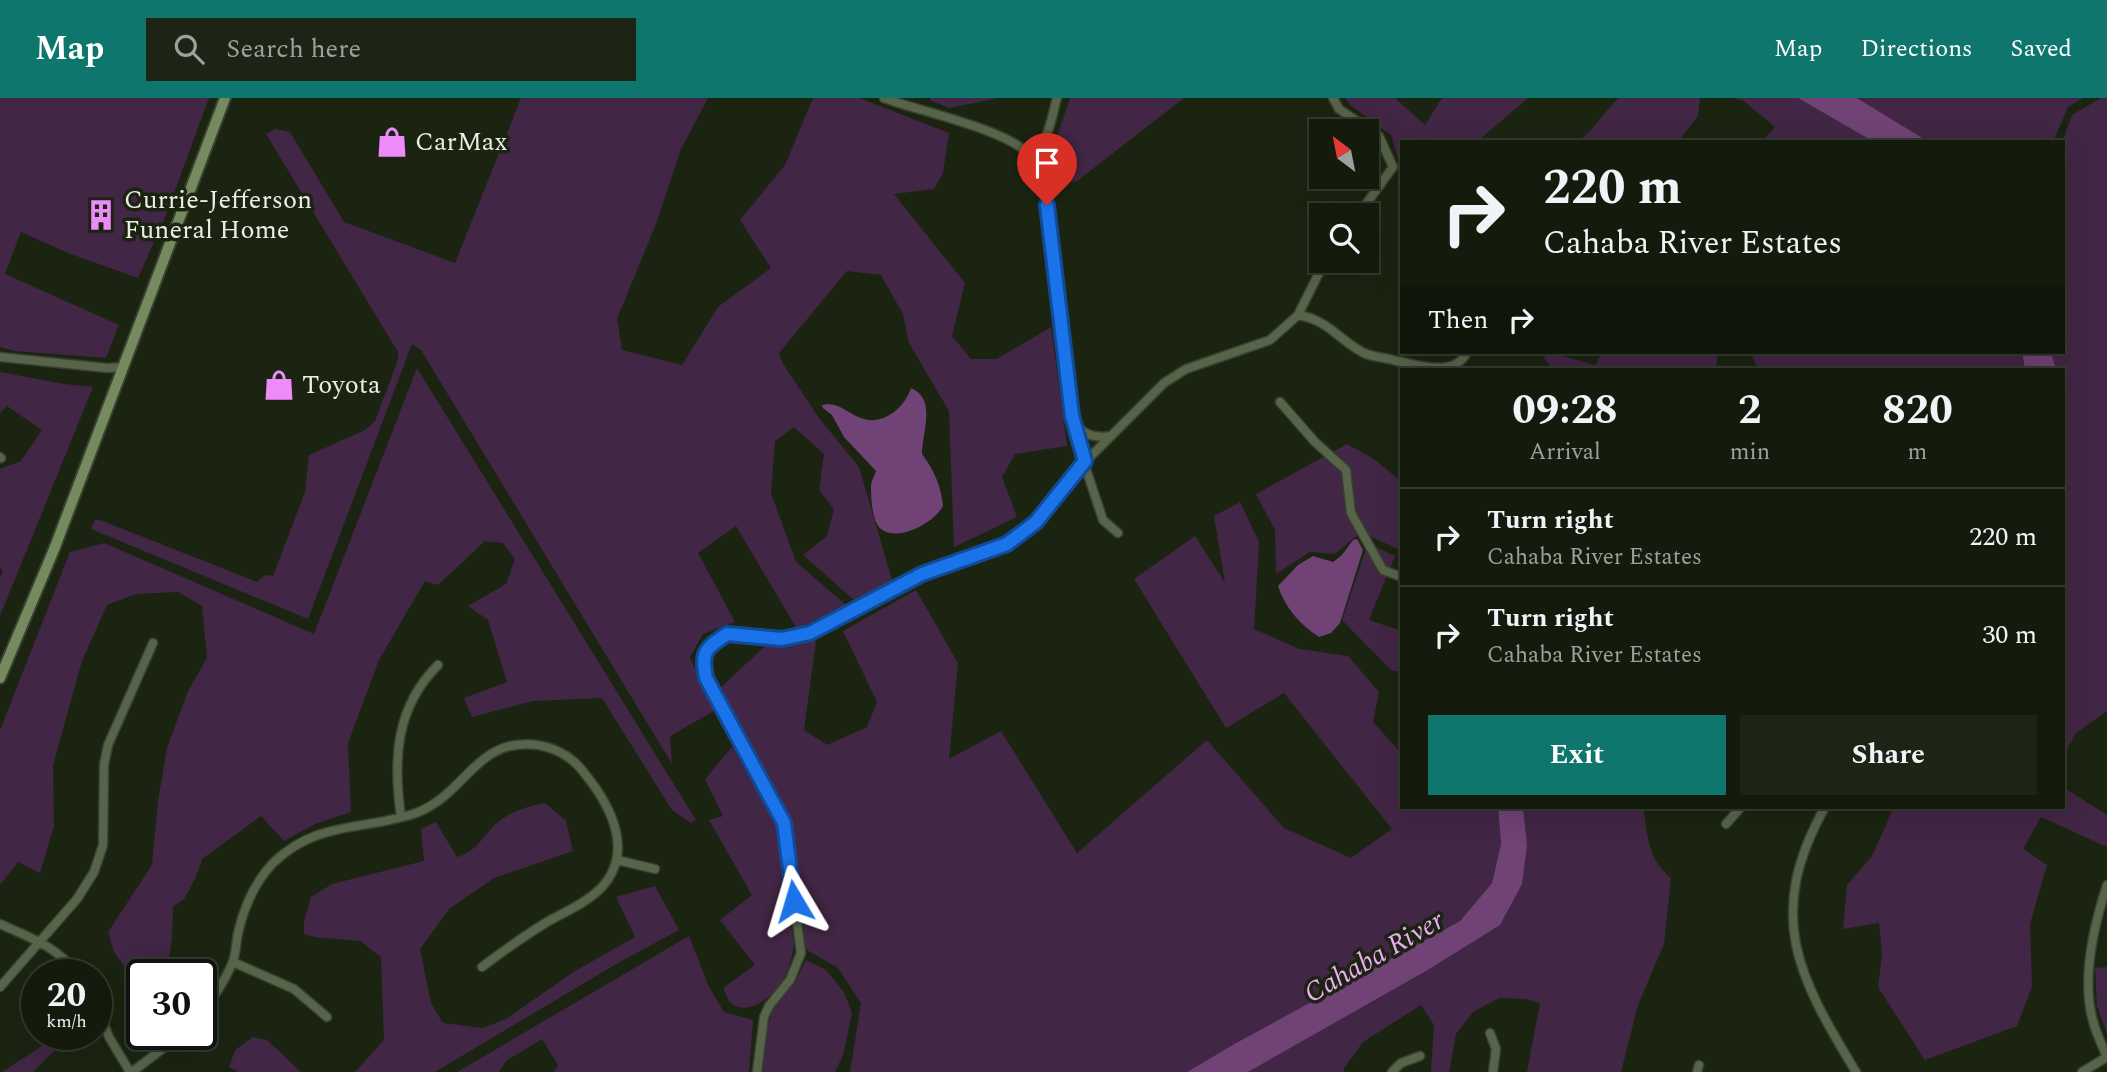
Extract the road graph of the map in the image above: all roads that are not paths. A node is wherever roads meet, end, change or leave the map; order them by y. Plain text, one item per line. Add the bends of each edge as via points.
1 (225, 98) edge
2 (884, 98) edge
3 (1057, 98) edge
4 (1333, 98) edge
5 (1031, 156) junction
6 (1367, 203) edge
7 (1319, 273) edge
8 (1298, 315) junction
9 (1466, 354) edge
10 (0, 357) edge
11 (124, 367) junction
12 (1433, 368) edge
13 (1433, 368) edge
14 (1280, 402) dead end
15 (1076, 425) junction
16 (1111, 436) junction
17 (1084, 462) junction
18 (1118, 533) dead end
19 (1400, 576) edge
20 (153, 643) dead end
21 (438, 666) dead end
22 (0, 678) edge
23 (1739, 809) edge
24 (1824, 809) edge
25 (401, 817) junction
26 (1726, 824) dead end
27 (617, 860) junction
28 (655, 869) dead end
29 (2107, 885) edge
30 (0, 924) edge
31 (40, 941) junction
32 (63, 959) edge
33 (233, 962) junction
34 (482, 967) dead end
35 (0, 987) edge
36 (217, 988) edge
37 (327, 1017) dead end
38 (1490, 1033) dead end
39 (112, 1042) edge
40 (161, 1050) edge
41 (1420, 1056) dead end
42 (2107, 1057) edge
43 (131, 1072) edge
44 (757, 1072) edge
45 (1392, 1072) edge
46 (1493, 1072) edge
47 (1856, 1072) edge
48 (2082, 1072) edge

1 - 11 main road
2 - 5 street via 997,136
3 - 5 street via 1044,142
4 - 6 street via 1339,109 1379,136 1393,167
5 - 15 street via 1045,193
7 - 8 street
8 - 12 street via 1316,318 1363,353
8 - 16 street via 1270,340 1186,369 1164,383
9 - 13 street via 1450,367
10 - 11 street
11 - 22 main road
14 - 19 street via 1346,470 1351,513 1383,570
15 - 16 street via 1091,436
15 - 17 street
16 - 17 street
17 - 18 street via 1104,520
17 - 44 street via 1036,522 1007,544 922,574 810,633 782,639 727,634 708,647 703,659 706,678 784,823 801,953 790,980 764,1017
20 - 31 street via 108,745 103,845 94,872
21 - 25 street via 423,680 403,723 396,765
23 - 26 street
24 - 47 street via 1801,859 1793,907 1795,943 1809,989
25 - 27 street via 442,799 492,753 539,745 569,758 595,788 616,828
25 - 33 street via 328,830 283,854 247,901
27 - 28 street
27 - 34 street via 609,877 588,899 512,943
29 - 42 street via 2093,933 2090,971 2091,1014
30 - 31 street
31 - 32 street
31 - 35 street
33 - 36 street
33 - 37 street via 294,989
38 - 46 street via 1496,1049
39 - 43 street
40 - 43 street
41 - 45 street
42 - 48 street

